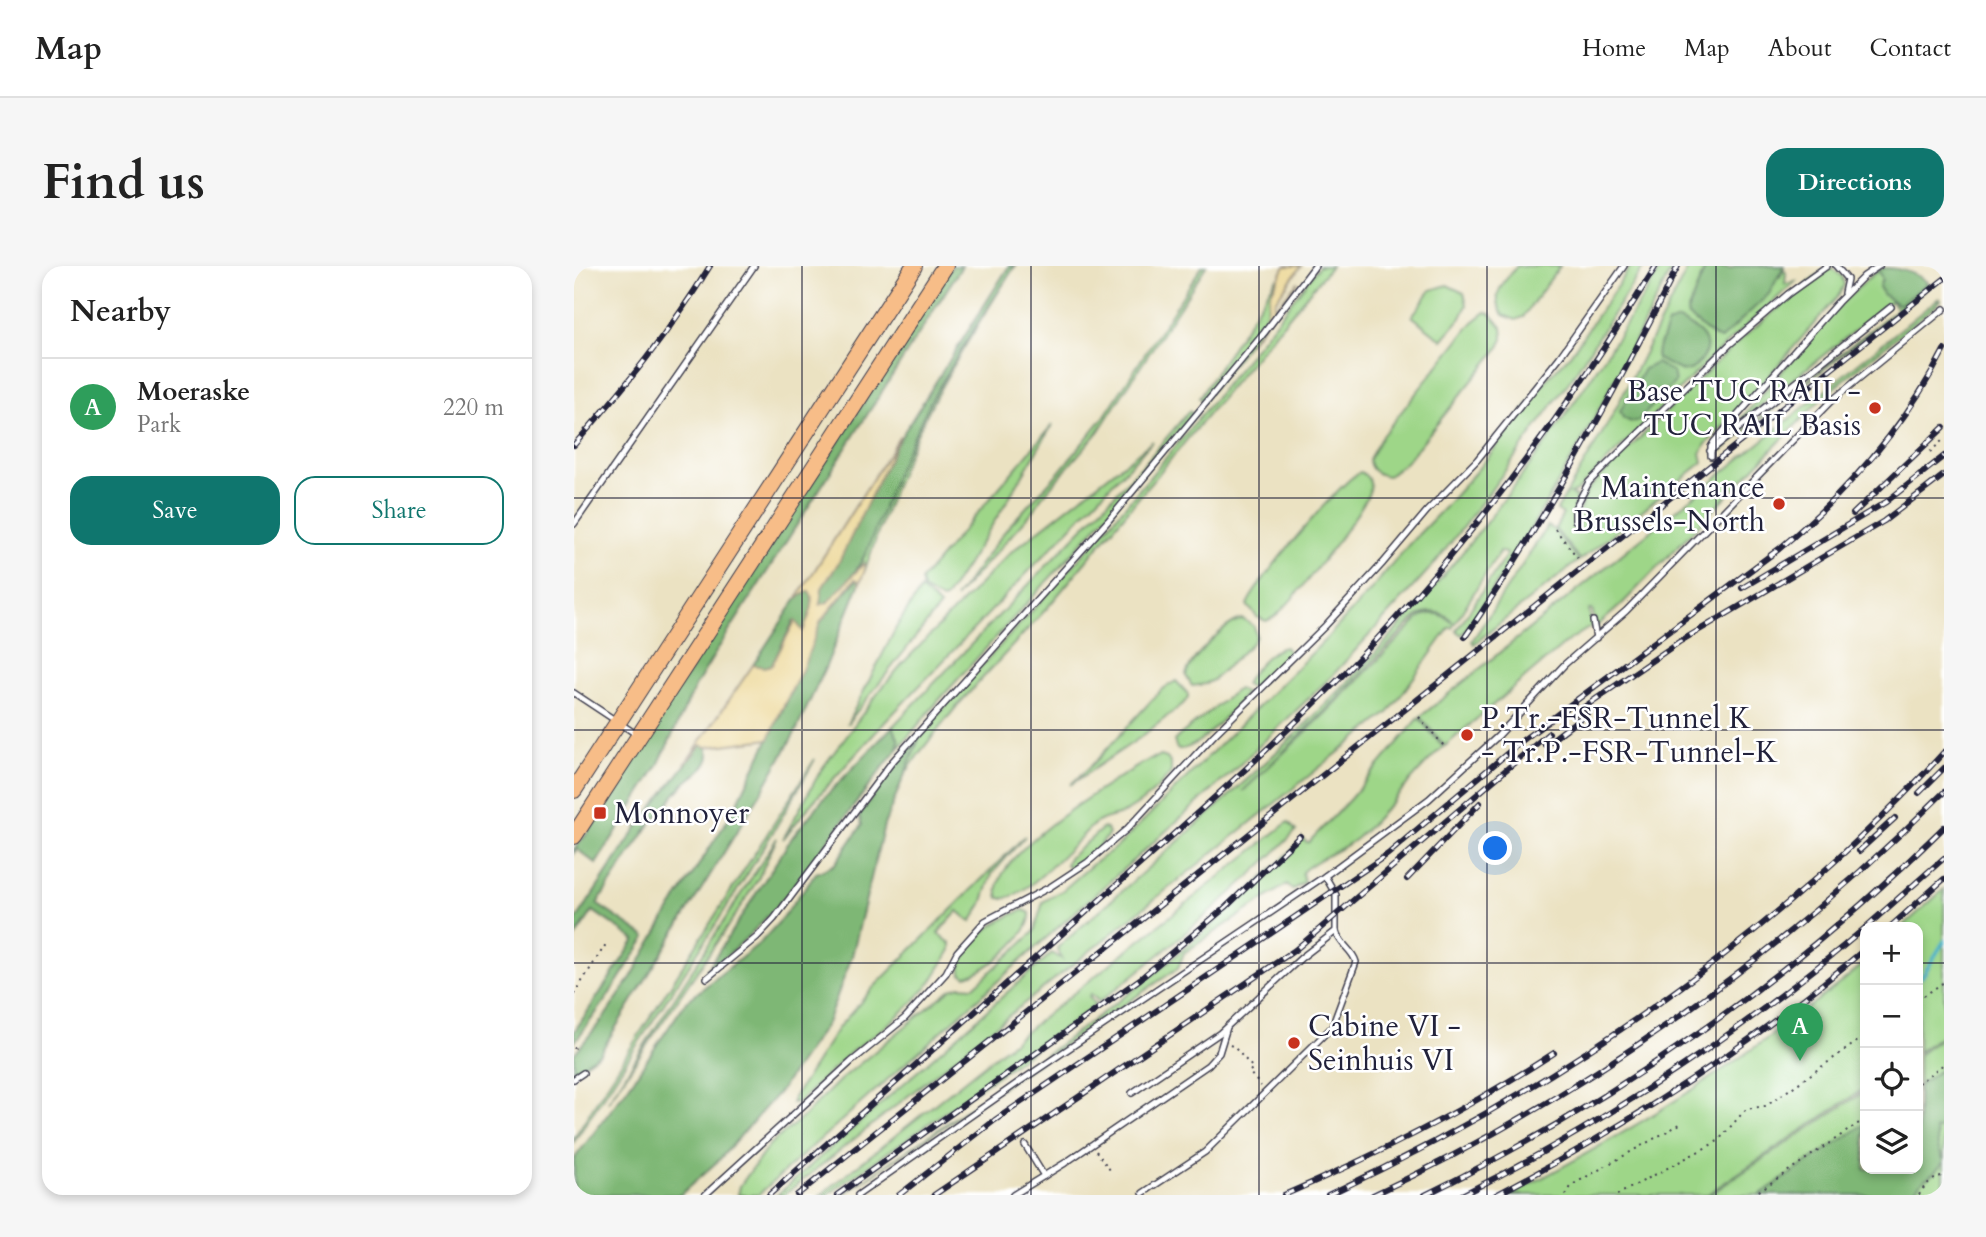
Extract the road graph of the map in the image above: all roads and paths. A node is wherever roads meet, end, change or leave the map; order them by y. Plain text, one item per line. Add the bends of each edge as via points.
1 (754, 266) edge
2 (914, 266) edge
3 (945, 266) edge
4 (1315, 266) edge
5 (1624, 266) edge
6 (1827, 266) edge
7 (1836, 266) edge
8 (1879, 266) edge
9 (1841, 298) junction
10 (1891, 307) dead end
11 (1944, 309) edge
12 (1944, 439) edge
13 (1930, 452) dead end
14 (1575, 520) dead end
15 (574, 524) edge
16 (1555, 530) dead end
17 (1578, 558) dead end
18 (1592, 621) dead end
19 (1596, 638) junction
20 (574, 693) edge
21 (1419, 717) dead end
22 (618, 723) junction
23 (639, 736) junction
24 (1444, 746) dead end
25 (574, 790) edge
26 (574, 836) edge
27 (1325, 876) junction
28 (1336, 931) junction
29 (608, 941) dead end
30 (707, 978) dead end
31 (1944, 982) edge
32 (574, 993) edge
33 (1923, 997) edge
34 (1227, 1027) junction
35 (1860, 1040) edge
36 (1223, 1043) junction
37 (578, 1045) dead end
38 (574, 1049) edge
39 (1944, 1064) edge
40 (583, 1073) dead end
41 (574, 1079) edge
42 (1923, 1079) edge
43 (1267, 1091) junction
44 (1132, 1093) dead end
45 (1860, 1122) edge
46 (1679, 1124) dead end
47 (1025, 1145) dead end
48 (1091, 1145) junction
49 (1110, 1170) dead end
50 (1944, 1175) edge
51 (1044, 1176) junction
52 (1143, 1193) dead end
53 (705, 1195) edge
54 (858, 1195) edge
55 (1013, 1195) edge
56 (1566, 1195) edge
57 (1617, 1195) edge
58 (1753, 1195) edge
59 (1919, 1195) edge

1 - 15 lane
2 - 22 main road
3 - 23 main road
4 - 30 lane via 1108,521 892,762 774,919
5 - 53 lane via 1559,358 1477,460 1325,626 1127,829 1050,887 985,921 905,1018
6 - 14 lane via 1730,344 1589,482 1575,508
7 - 9 lane via 1847,279
8 - 9 lane
9 - 10 lane via 1714,442 1710,454
11 - 19 lane via 1830,402
12 - 13 path
16 - 17 path
18 - 19 lane
19 - 27 lane via 1454,777
20 - 22 lane
21 - 24 path
22 - 23 lane
22 - 25 main road
23 - 26 main road
27 - 28 lane via 1336,895
27 - 54 lane
28 - 34 lane
28 - 43 lane via 1356,962 1336,1020
29 - 32 path
31 - 33 path
34 - 36 lane
34 - 44 lane
35 - 57 path via 1766,1106 1746,1109 1718,1141
36 - 43 path via 1234,1047
36 - 48 lane via 1208,1065
37 - 38 path
39 - 42 path
40 - 41 lane
43 - 52 lane via 1205,1152
45 - 58 path
46 - 56 path via 1573,1185
47 - 51 lane
48 - 49 path
48 - 51 lane
50 - 59 path via 1924,1185
51 - 55 lane

